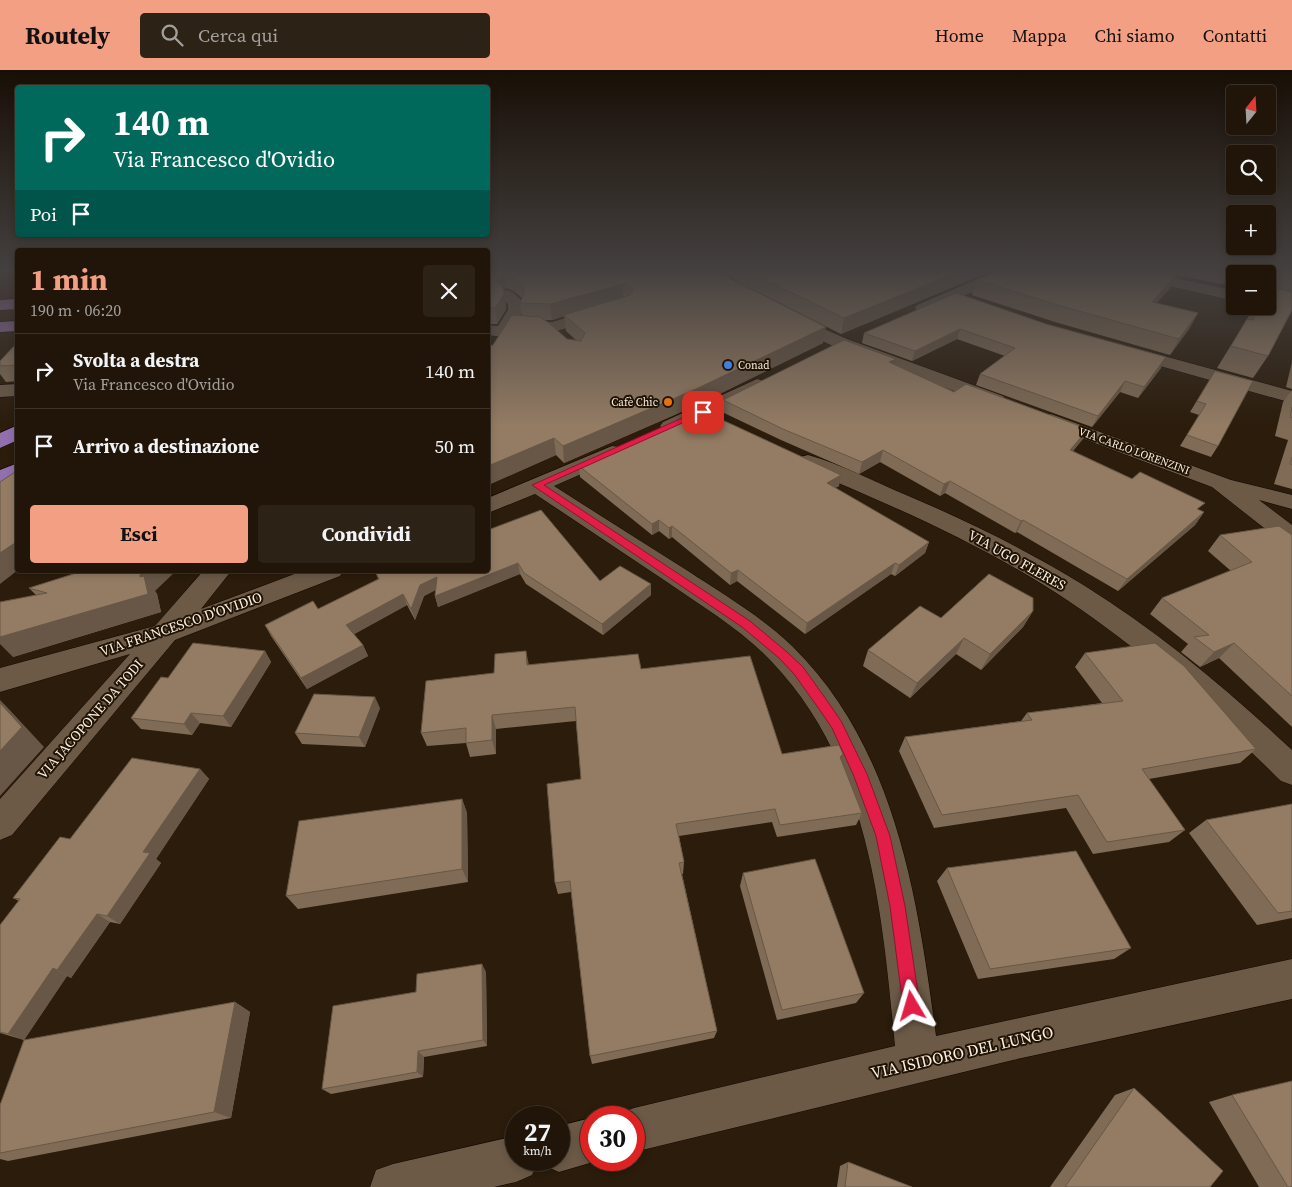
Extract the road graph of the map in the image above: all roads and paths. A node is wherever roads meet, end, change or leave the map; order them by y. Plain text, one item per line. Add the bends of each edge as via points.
1 (563, 323) edge
2 (807, 323) edge
3 (15, 326) edge
4 (0, 327) edge
5 (549, 327) junction
6 (499, 329) edge
7 (563, 339) edge
8 (850, 339) junction
9 (1115, 347) edge
10 (493, 348) edge
11 (821, 353) edge
12 (770, 378) edge
13 (15, 390) edge
14 (0, 391) edge
15 (1292, 397) edge
16 (703, 412) junction
17 (727, 426) edge
18 (15, 433) edge
19 (0, 442) edge
20 (787, 454) edge
21 (15, 471) edge
22 (0, 480) edge
23 (1220, 482) junction
24 (537, 485) junction
25 (1292, 502) edge
26 (490, 505) edge
27 (1292, 538) edge
28 (216, 573) edge
29 (323, 573) edge
30 (162, 634) junction
31 (0, 680) edge
32 (1292, 771) edge
33 (0, 824) edge
34 (1292, 979) edge
35 (918, 1061) junction
36 (645, 1127) edge
37 (505, 1162) edge
38 (393, 1187) edge

1 - 5 street
2 - 8 street, VIA CARLO LORENZINI
3 - 4 main road
5 - 6 street
5 - 7 street
6 - 10 street
8 - 11 street
8 - 23 street, VIA CARLO LORENZINI via 1023,410
9 - 15 street
12 - 16 street
13 - 14 street
16 - 17 street
16 - 24 street
18 - 19 main road
20 - 32 street, VIA UGO FLERES via 963,530 1076,593 1192,677
21 - 22 main road
23 - 25 street
23 - 27 street, VIA CARLO LORENZINI
24 - 26 street
24 - 35 street via 746,624 783,655 824,705 856,766 883,836 901,924
28 - 30 street, VIA JACOPONE DA TODI
29 - 30 street, VIA FRANCESCO D'OVIDIO
30 - 31 street, VIA FRANCESCO D'OVIDIO
30 - 33 street, VIA JACOPONE DA TODI
34 - 35 street, VIA ISIDORO DEL LUNGO
35 - 36 street, VIA ISIDORO DEL LUNGO
37 - 38 street

